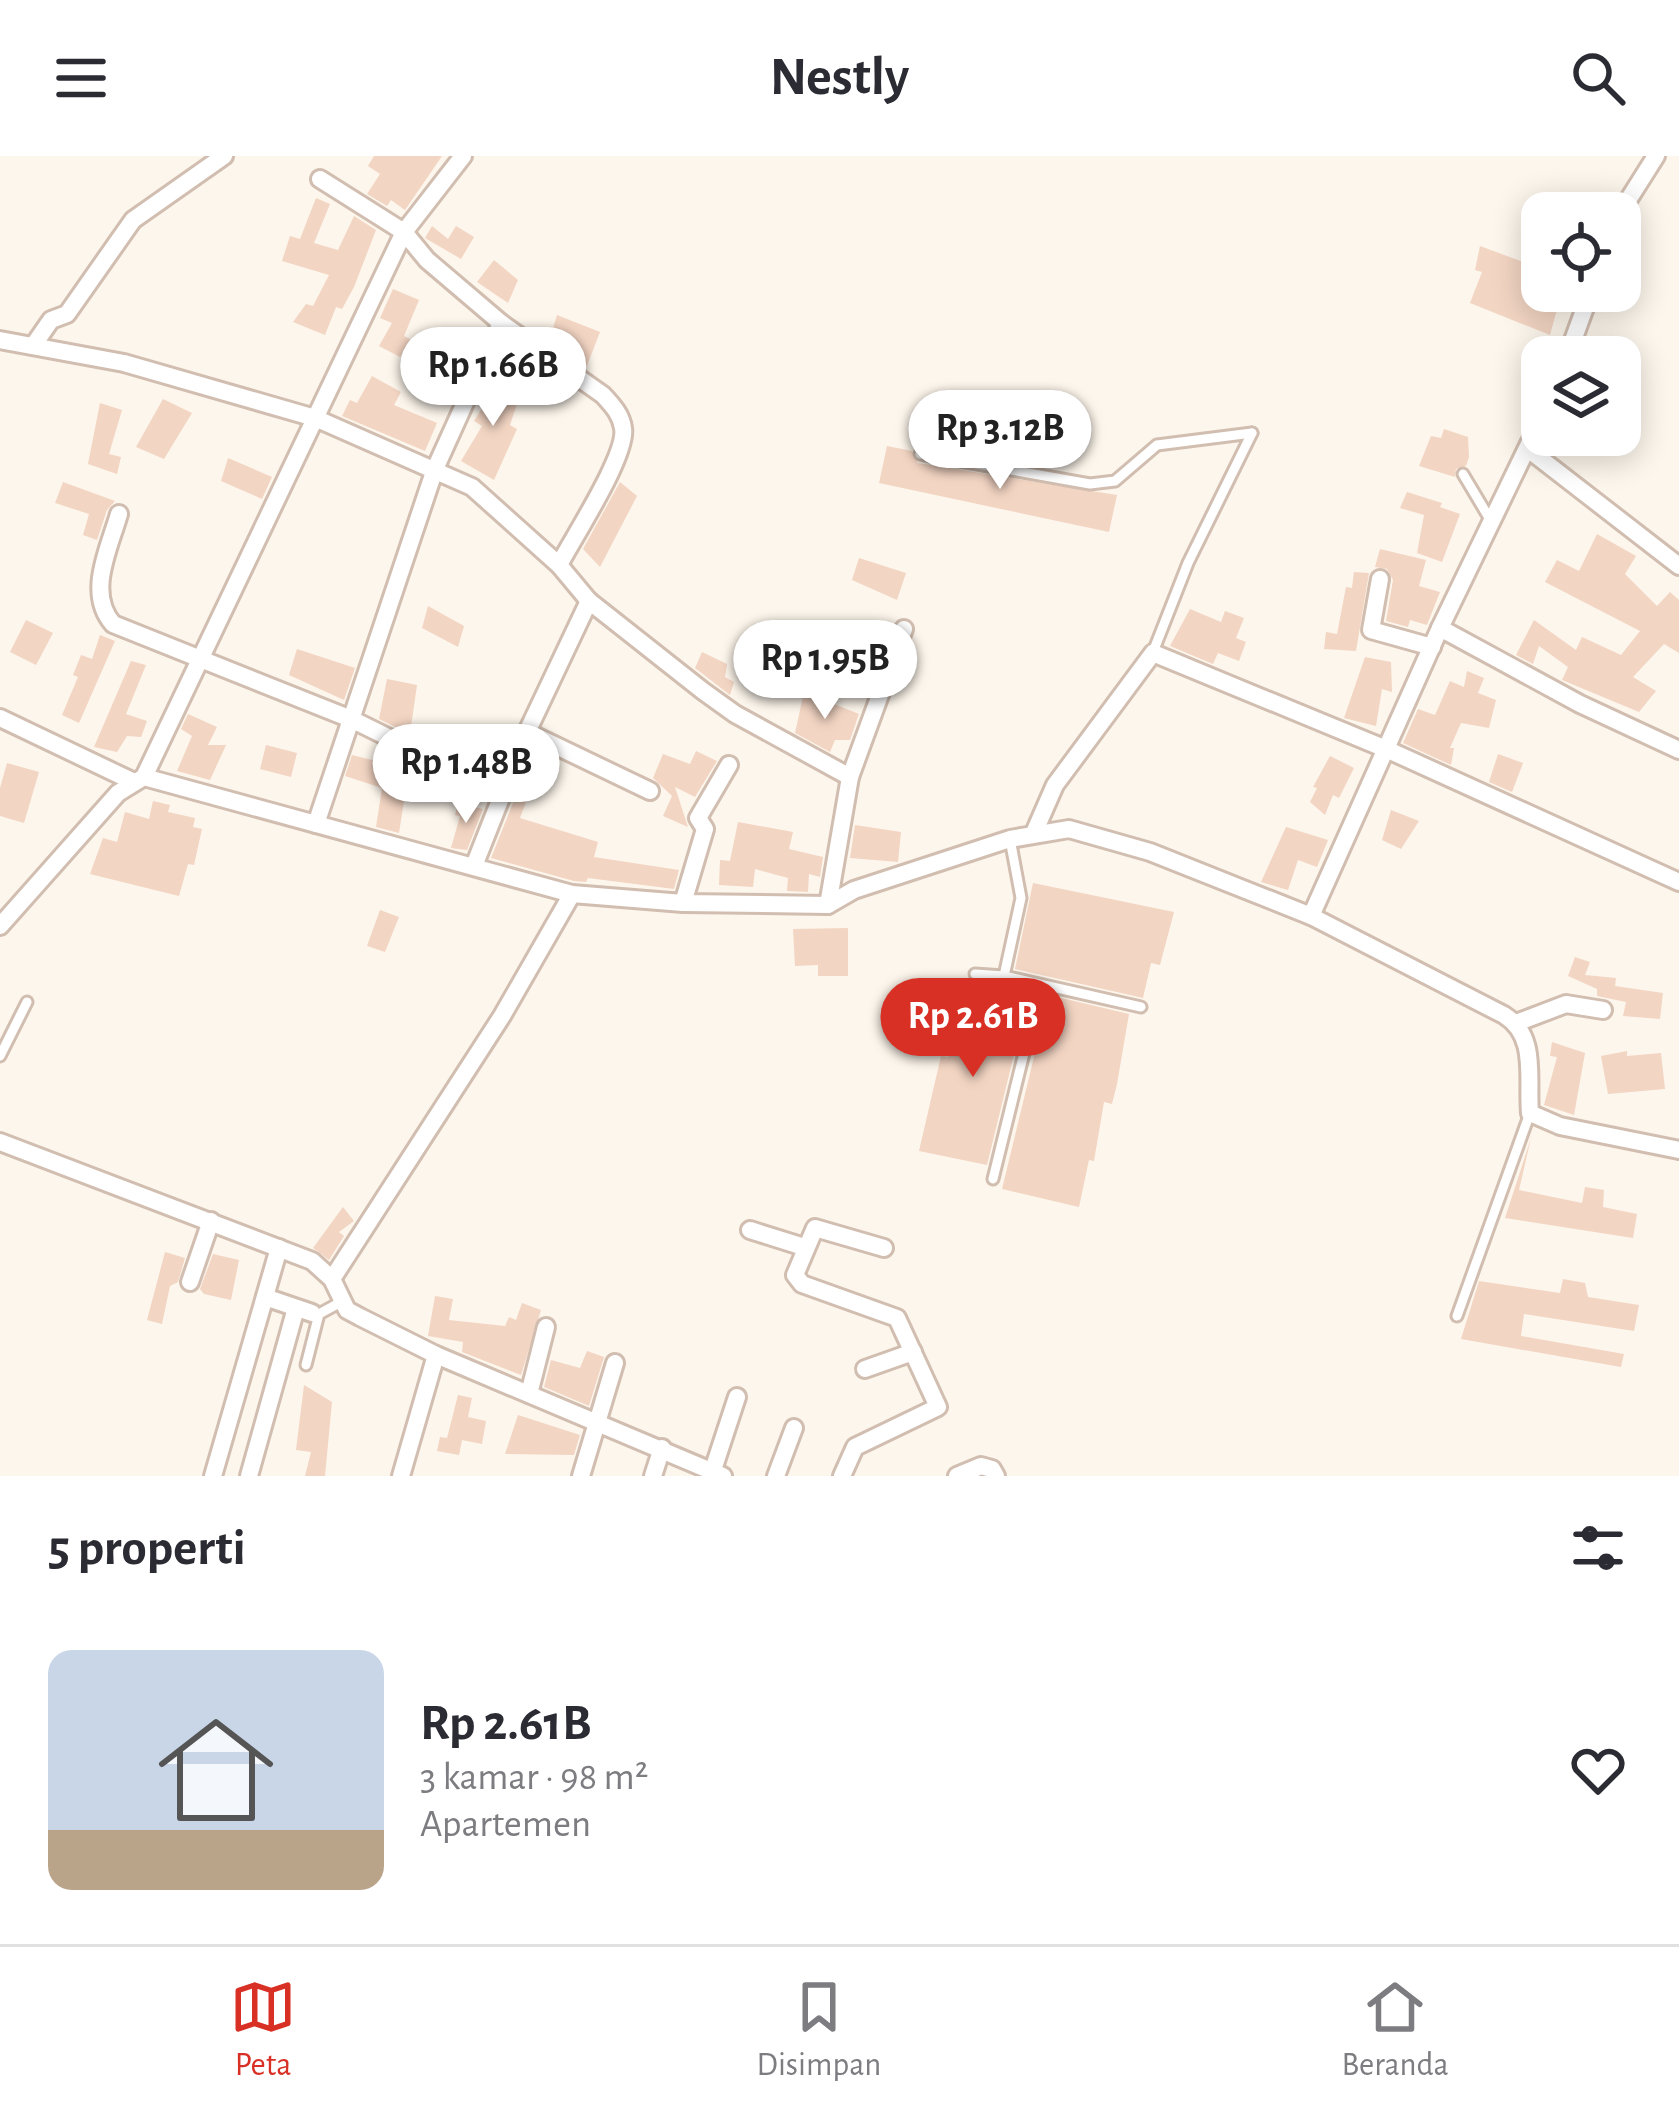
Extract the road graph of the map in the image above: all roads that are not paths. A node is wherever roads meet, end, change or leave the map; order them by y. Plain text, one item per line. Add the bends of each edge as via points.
1 (224, 156) edge
2 (463, 156) edge
3 (1656, 156) edge
4 (320, 179) dead end
5 (1633, 192) edge
6 (404, 232) junction
7 (501, 323) junction
8 (0, 340) edge
9 (33, 346) junction
10 (316, 418) junction
11 (920, 454) dead end
12 (1524, 456) edge
13 (1538, 456) edge
14 (435, 469) junction
15 (1463, 474) dead end
16 (118, 514) dead end
17 (1492, 521) junction
18 (1678, 563) edge
19 (559, 565) junction
20 (1380, 579) dead end
21 (589, 601) junction
22 (1440, 628) junction
23 (904, 629) dead end
24 (1432, 647) junction
25 (1153, 653) junction
26 (202, 658) junction
27 (0, 718) edge
28 (352, 719) junction
29 (527, 732) junction
30 (1386, 749) junction
31 (1679, 750) edge
32 (729, 765) dead end
33 (850, 777) junction
34 (138, 779) junction
35 (650, 791) dead end
36 (501, 793) junction
37 (316, 824) junction
38 (1034, 832) junction
39 (1010, 839) junction
40 (474, 866) junction
41 (1679, 882) edge
42 (572, 893) junction
43 (683, 903) junction
44 (828, 905) junction
45 (1311, 916) junction
46 (0, 926) edge
47 (975, 974) dead end
48 (1004, 976) junction
49 (1040, 988) junction
50 (27, 1002) dead end
51 (1141, 1007) dead end
52 (1603, 1010) dead end
53 (1516, 1023) junction
54 (0, 1056) edge
55 (1531, 1113) junction
56 (0, 1142) edge
57 (1679, 1150) edge
58 (993, 1179) dead end
59 (211, 1220) junction
60 (750, 1230) dead end
61 (804, 1247) junction
62 (279, 1248) junction
63 (884, 1248) dead end
64 (332, 1279) junction
65 (190, 1282) dead end
66 (265, 1297) junction
67 (341, 1302) junction
68 (1457, 1316) dead end
69 (546, 1327) dead end
70 (913, 1352) junction
71 (436, 1355) junction
72 (615, 1364) dead end
73 (305, 1365) dead end
74 (865, 1369) dead end
75 (529, 1394) junction
76 (737, 1397) dead end
77 (596, 1421) junction
78 (794, 1428) dead end
79 (662, 1448) junction
80 (716, 1475) edge
81 (213, 1476) edge
82 (249, 1476) edge
83 (401, 1476) edge
84 (581, 1476) edge
85 (653, 1476) edge
86 (776, 1476) edge
87 (842, 1476) edge
88 (957, 1476) edge
89 (996, 1476) edge

1 - 9 street via 134,220 67,314 51,320
2 - 6 street
3 - 5 street
4 - 6 street
6 - 7 street
6 - 10 street
7 - 14 street
7 - 19 street via 603,395 624,431
8 - 9 street
9 - 10 street
10 - 14 street
10 - 26 street
11 - 25 lane via 1090,484 1115,481 1157,446 1252,433
12 - 17 street
13 - 18 street
14 - 19 street via 472,487
14 - 28 street
15 - 17 lane
16 - 26 street via 100,585 104,613 113,624
17 - 22 street
19 - 21 street
20 - 24 street via 1372,630
21 - 29 street
21 - 33 street via 735,714
22 - 24 street
22 - 31 street
23 - 33 street
24 - 30 street
25 - 30 street
25 - 38 street via 1055,785
26 - 28 street
26 - 34 street
27 - 34 street
28 - 36 street
28 - 37 street
29 - 35 street
29 - 36 street
30 - 41 street
30 - 45 street
32 - 43 street via 698,818 706,829
33 - 44 street
34 - 37 street
34 - 46 street
36 - 40 street
37 - 40 street
38 - 39 street
38 - 45 street via 1095,834
39 - 44 street
39 - 48 lane via 1021,898
40 - 42 street
42 - 43 street
42 - 64 street
43 - 44 street
45 - 53 street
47 - 48 lane
48 - 49 lane
49 - 51 lane
49 - 58 lane
50 - 54 lane
52 - 53 street via 1551,1006
53 - 55 street via 1528,1042
55 - 57 street
55 - 68 lane
56 - 59 street
59 - 62 street
59 - 65 street
60 - 61 street
61 - 63 street via 814,1228
61 - 70 street via 796,1281 897,1318
62 - 64 street
62 - 66 street
64 - 67 street
66 - 81 street
66 - 82 street via 304,1310
67 - 71 street
67 - 73 lane via 319,1314
69 - 75 street
70 - 74 street
70 - 87 street via 938,1407 855,1447
71 - 75 street
71 - 83 street
72 - 77 street
75 - 77 street
76 - 80 street
77 - 79 street
77 - 84 street
78 - 86 street
79 - 80 street
79 - 85 street
88 - 89 street via 981,1466

